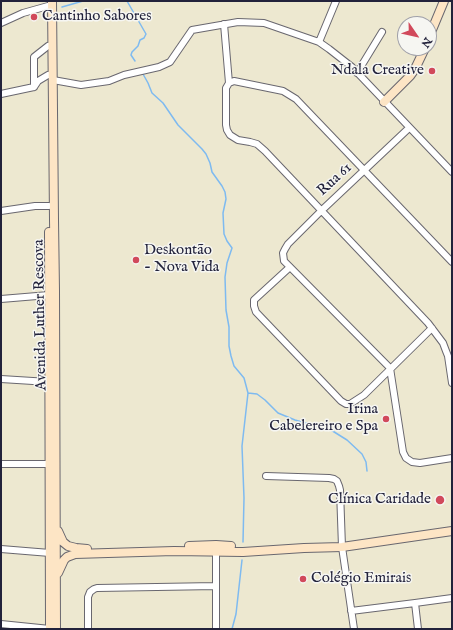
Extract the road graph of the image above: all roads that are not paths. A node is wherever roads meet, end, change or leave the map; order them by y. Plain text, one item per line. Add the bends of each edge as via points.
1 (336, 1) edge
2 (444, 1) edge
3 (49, 3) edge
4 (437, 18) edge
5 (1, 22) edge
6 (224, 24) junction
7 (382, 32) dead end
8 (319, 42) junction
9 (48, 46) junction
10 (421, 56) edge
11 (357, 73) junction
12 (51, 77) junction
13 (229, 83) junction
14 (34, 87) junction
15 (1, 94) edge
16 (384, 102) junction
17 (409, 128) junction
18 (364, 170) junction
19 (452, 172) edge
20 (48, 206) junction
21 (1, 211) edge
22 (321, 211) junction
23 (452, 262) edge
24 (290, 267) junction
25 (49, 295) junction
26 (1, 299) edge
27 (432, 328) junction
28 (390, 368) junction
29 (1, 379) edge
30 (50, 382) junction
31 (452, 383) edge
32 (452, 458) edge
33 (1, 464) edge
34 (50, 464) junction
35 (266, 476) dead end
36 (56, 527) junction
37 (452, 531) edge
38 (342, 547) junction
39 (216, 548) junction
40 (1, 549) edge
41 (50, 553) junction
42 (56, 575) junction
43 (216, 586) junction
44 (452, 598) edge
45 (415, 603) junction
46 (351, 610) junction
47 (1, 624) edge
48 (50, 629) edge
49 (56, 629) edge
50 (88, 629) edge
51 (216, 629) edge
52 (354, 629) edge
53 (418, 629) edge

1 - 8 street
2 - 4 main road
3 - 5 street
3 - 9 main road, Avenida Luther Rescova
3 - 12 main road, Avenida Luther Rescova
6 - 8 street via 264,23
6 - 12 street via 192,30 170,62 159,67 110,81 81,85
6 - 13 street
7 - 11 street
8 - 11 street
9 - 12 main road, Avenida Luther Rescova
9 - 14 street via 34,57
10 - 16 main road via 410,76
11 - 16 street
12 - 14 street via 38,81
12 - 20 main road, Avenida Luther Rescova
12 - 36 main road, Avenida Luther Rescova
13 - 18 street via 234,81 253,84 290,95
13 - 22 street via 226,88 226,120 230,135 238,140 257,144
14 - 15 street
16 - 17 street
17 - 18 street, Rua 61
17 - 19 street
18 - 22 street, Rua 61
18 - 23 street
20 - 21 street
20 - 25 main road, Avenida Luther Rescova
22 - 24 street, Rua 61 via 285,248 284,261
22 - 27 street
24 - 28 street
24 - 28 street via 254,300 256,312 341,401 350,404 358,400
25 - 26 street
25 - 30 main road, Avenida Luther Rescova
27 - 28 street
27 - 31 street via 446,351
28 - 32 street via 406,458 412,462
29 - 30 street
30 - 34 main road, Avenida Luther Rescova
33 - 34 street
34 - 41 main road, Avenida Luther Rescova
35 - 38 street via 334,478 340,490
36 - 39 main road via 64,544 76,548
36 - 42 main road, Avenida Luther Rescova
37 - 38 main road
38 - 39 main road
38 - 46 street
39 - 42 main road via 75,554 64,560
39 - 43 street
40 - 41 street
41 - 48 main road, Avenida Luther Rescova
42 - 49 main road, Avenida Luther Rescova
43 - 50 street via 94,589 88,597
43 - 51 street
44 - 45 street
45 - 46 street
45 - 53 street
46 - 52 street
47 - 48 street

